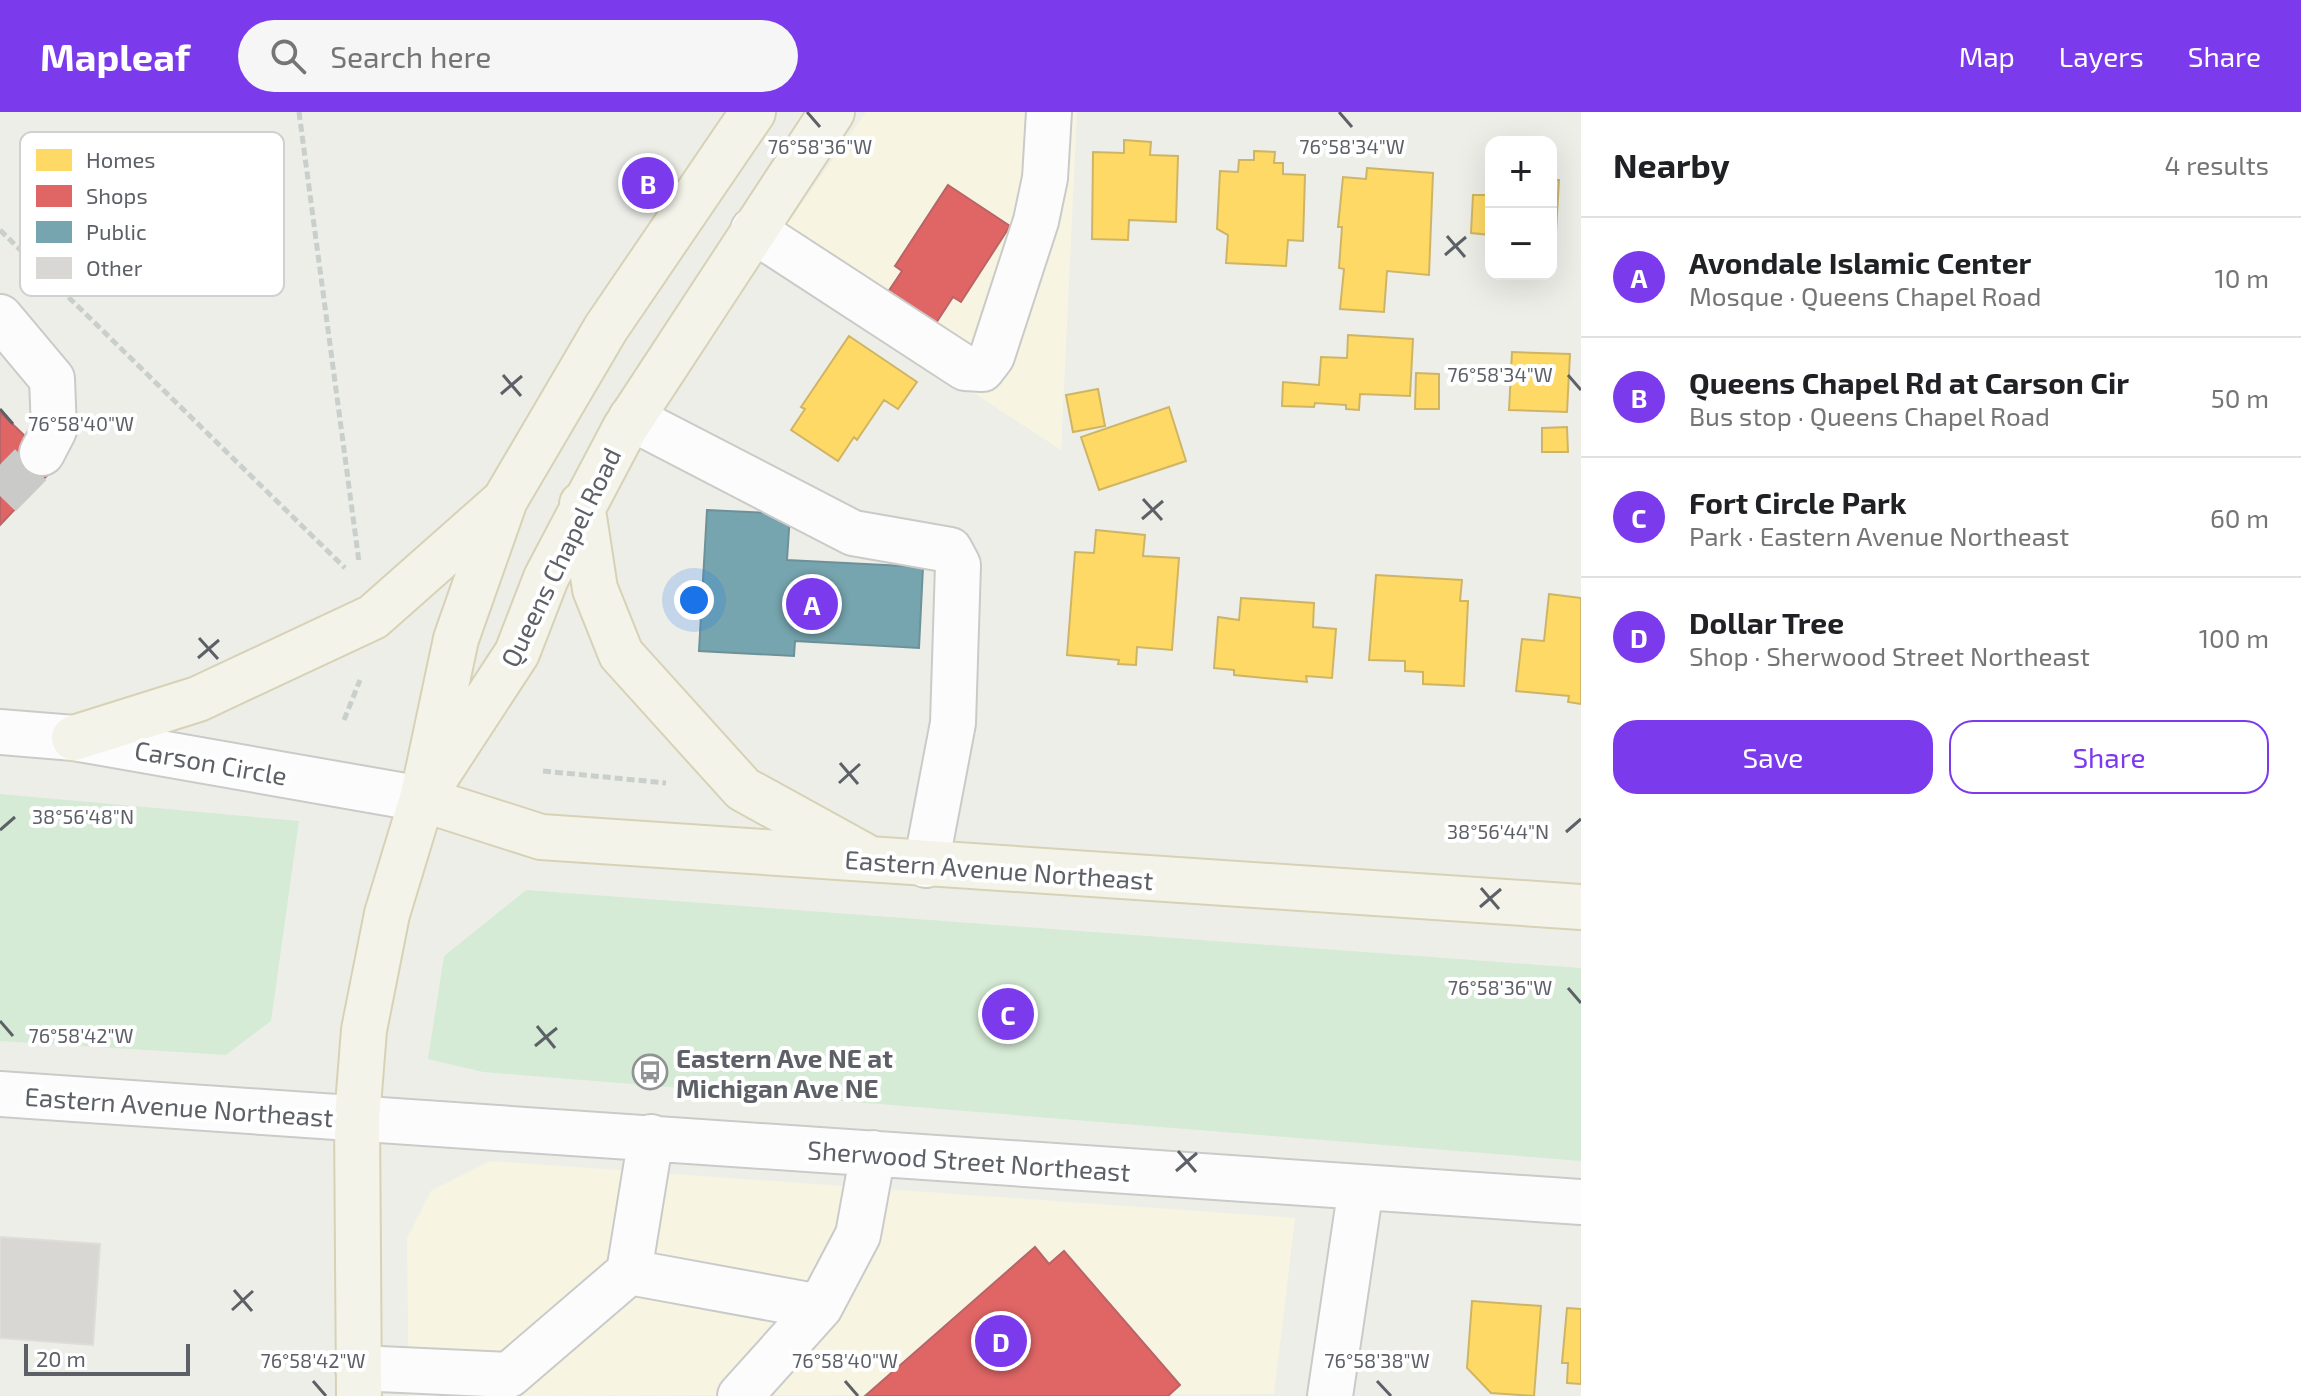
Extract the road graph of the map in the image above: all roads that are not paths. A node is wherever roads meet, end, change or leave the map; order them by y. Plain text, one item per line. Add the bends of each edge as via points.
1 (753, 112) edge
2 (832, 112) edge
3 (1049, 112) edge
4 (753, 230) junction
5 (0, 317) edge
6 (631, 418) junction
7 (42, 453) tunnel mouth
8 (505, 500) junction
9 (582, 504) junction
10 (0, 732) edge
11 (74, 738) junction
12 (422, 799) junction
13 (875, 861) junction
14 (926, 865) junction
15 (1581, 907) edge
16 (0, 1094) edge
17 (357, 1118) junction
18 (651, 1137) junction
19 (873, 1153) junction
20 (1361, 1187) junction
21 (1581, 1202) edge
22 (629, 1272) junction
23 (820, 1307) junction
24 (359, 1382) edge
25 (1331, 1395) edge
26 (740, 1396) edge

1 - 8 main road via 606,328
2 - 4 main road, Queens Chapel Road
3 - 4 street via 1036,221 992,356 982,369 965,368
4 - 6 main road, Queens Chapel Road
5 - 7 street via 52,379 54,430
6 - 9 main road, Queens Chapel Road
6 - 14 street via 853,533 950,550 958,565 953,723
8 - 11 main road via 373,617 198,699
8 - 12 main road via 456,639
9 - 12 main road, Queens Chapel Road via 517,653
9 - 13 main road via 595,589 621,654 743,789
10 - 11 street, Carson Circle
11 - 12 street, Carson Circle
12 - 13 main road, Eastern Avenue Northeast via 541,837
12 - 17 main road via 387,914 369,1002
13 - 14 main road, Eastern Avenue Northeast
14 - 15 main road, Eastern Avenue Northeast
16 - 17 street, Eastern Avenue Northeast
17 - 18 street, Sherwood Street Northeast
17 - 24 main road
18 - 19 street, Sherwood Street Northeast
18 - 22 street
19 - 20 street, Sherwood Street Northeast
19 - 23 street via 858,1235
20 - 21 street, Sherwood Street Northeast
20 - 25 street
22 - 23 street
22 - 24 street via 509,1375
23 - 26 street

